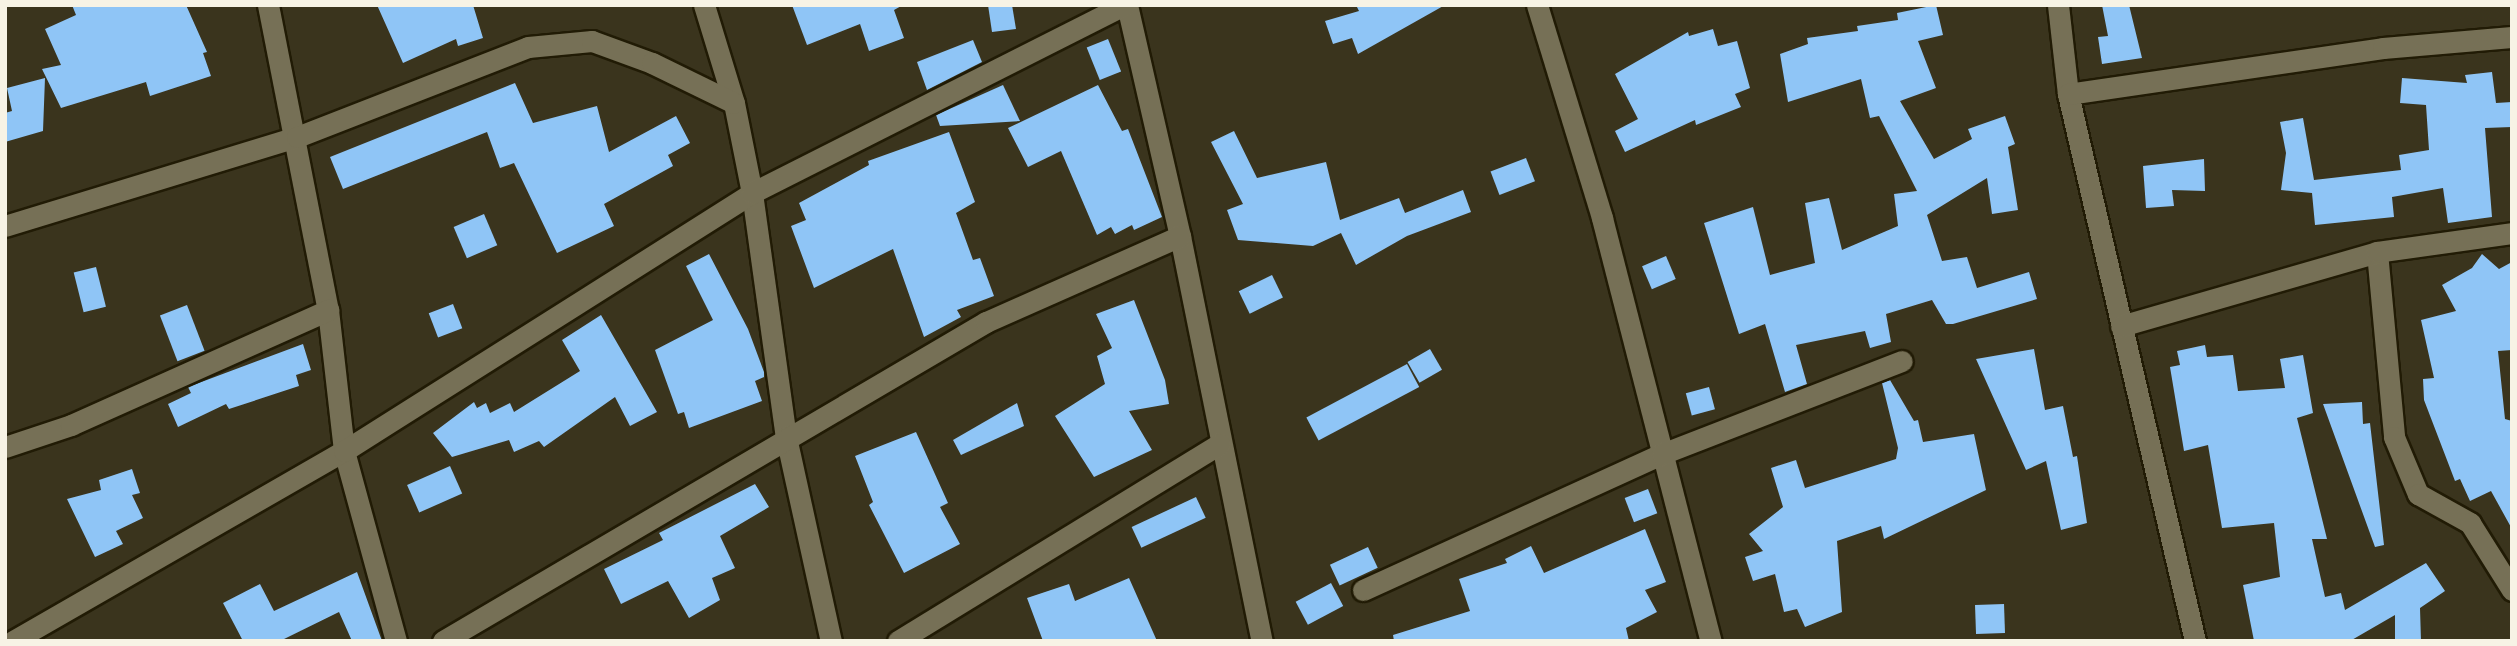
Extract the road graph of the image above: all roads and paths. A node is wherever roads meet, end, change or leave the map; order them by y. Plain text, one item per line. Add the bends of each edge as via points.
1 (268, 5) edge
2 (705, 5) edge
3 (1126, 5) edge
4 (1538, 5) edge
5 (2057, 5) edge
6 (2512, 37) edge
7 (2068, 94) junction
8 (734, 103) junction
9 (297, 137) junction
10 (752, 193) junction
11 (5, 226) edge
12 (2512, 233) edge
13 (1180, 236) junction
14 (2377, 252) junction
15 (328, 310) junction
16 (2121, 326) junction
17 (1902, 361) dead end
18 (786, 437) junction
19 (1220, 444) junction
20 (5, 447) edge
21 (344, 451) junction
22 (1662, 454) junction
23 (1363, 590) dead end
24 (2512, 590) edge
25 (13, 641) edge
26 (396, 641) edge
27 (443, 641) edge
28 (831, 641) edge
29 (898, 641) edge
30 (1262, 641) edge
31 (1711, 641) edge
32 (2194, 641) edge

1 - 9 street
2 - 8 street
3 - 10 street
3 - 13 street
4 - 22 street via 1602,218
5 - 7 street
6 - 7 street via 2383,48
7 - 16 street
8 - 9 street via 652,63 592,41 528,47
8 - 10 street
9 - 11 street
9 - 15 street
10 - 18 street
10 - 21 street
12 - 14 street
13 - 18 street via 986,322
13 - 19 street
14 - 16 street
14 - 24 street via 2394,437 2418,494 2470,523
15 - 20 street via 71,425
15 - 21 street
16 - 32 street
17 - 22 street
18 - 27 street
18 - 28 street
19 - 29 street
19 - 30 street
21 - 25 street
21 - 26 street
22 - 23 street
22 - 31 street

